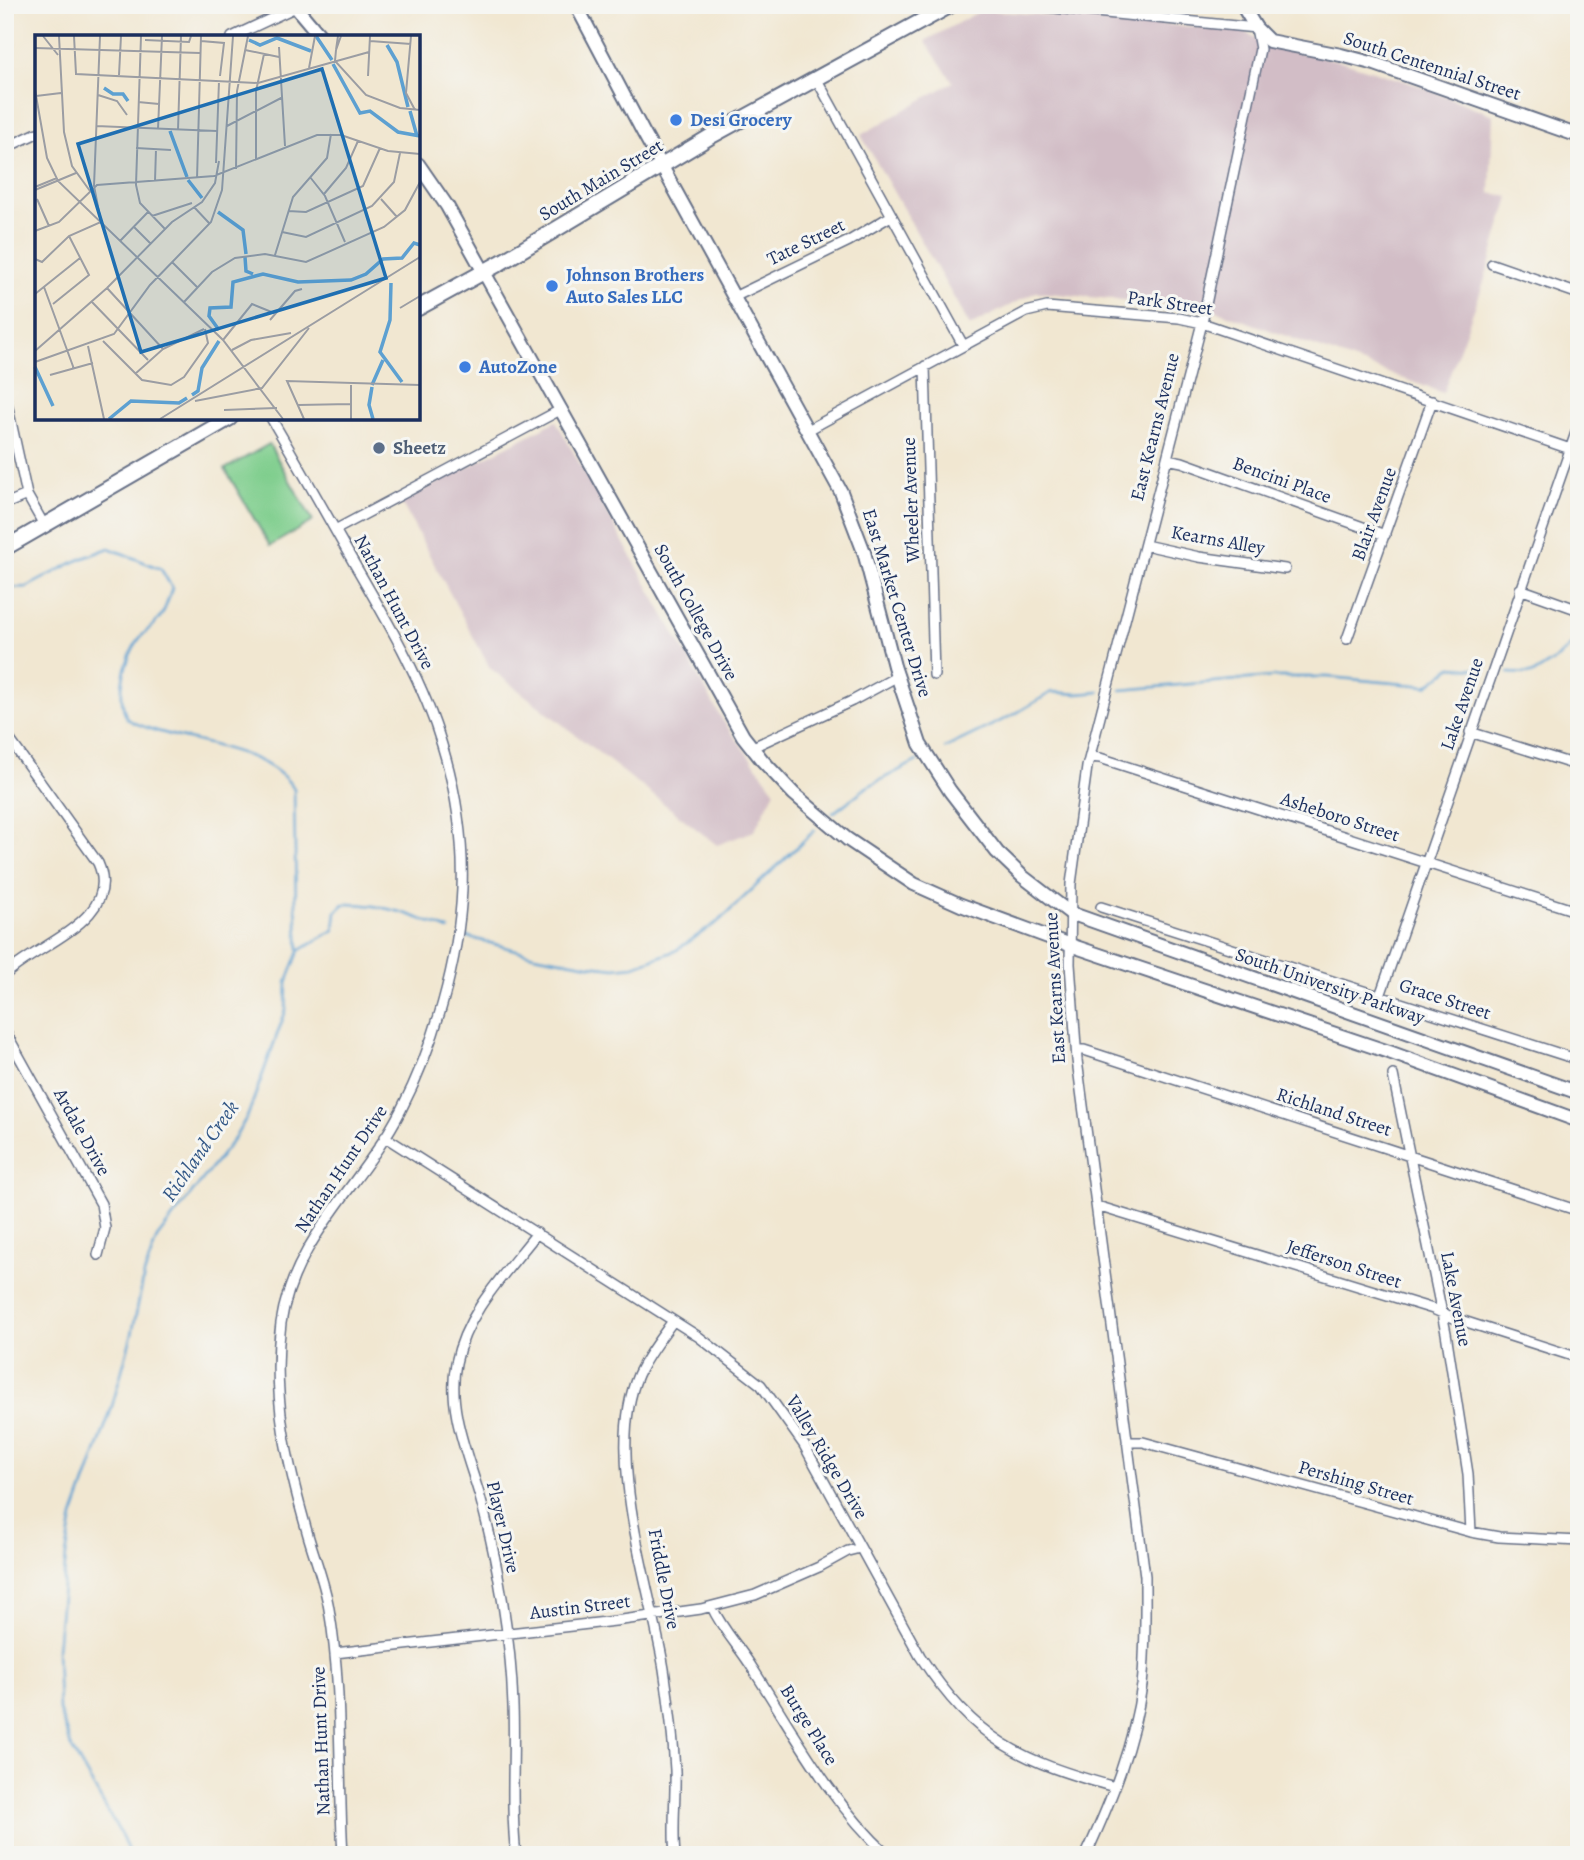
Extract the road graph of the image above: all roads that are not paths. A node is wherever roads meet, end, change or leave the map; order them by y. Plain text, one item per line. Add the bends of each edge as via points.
1 (576, 5) edge
2 (951, 5) edge
3 (1025, 5) edge
4 (1242, 5) edge
5 (296, 6) edge
6 (1256, 28) junction
7 (236, 35) edge
8 (319, 35) edge
9 (816, 78) junction
10 (35, 134) edge
11 (1579, 136) edge
12 (5, 148) edge
13 (662, 165) junction
14 (420, 167) edge
15 (891, 216) junction
16 (1492, 264) dead end
17 (484, 272) junction
18 (1579, 294) edge
19 (734, 297) junction
20 (420, 306) edge
21 (1202, 323) junction
22 (963, 345) junction
23 (925, 366) junction
24 (5, 394) edge
25 (1432, 401) junction
26 (562, 409) junction
27 (227, 420) edge
28 (272, 420) edge
29 (1579, 424) edge
30 (808, 430) junction
31 (1574, 450) edge
32 (1167, 459) junction
33 (27, 495) junction
34 (5, 504) edge
35 (44, 525) junction
36 (335, 530) junction
37 (1385, 535) junction
38 (1145, 545) junction
39 (5, 548) edge
40 (1285, 569) dead end
41 (1520, 589) junction
42 (1579, 610) edge
43 (1347, 639) dead end
44 (934, 675) dead end
45 (898, 676) junction
46 (1470, 732) junction
47 (5, 733) edge
48 (753, 747) junction
49 (1090, 757) junction
50 (1579, 766) edge
51 (1426, 863) junction
52 (1101, 907) dead end
53 (1579, 912) edge
54 (1070, 913) junction
55 (1070, 945) junction
56 (5, 975) edge
57 (1380, 996) junction
58 (5, 1031) edge
59 (1077, 1050) junction
60 (1579, 1060) edge
61 (1393, 1075) dead end
62 (1579, 1093) edge
63 (1579, 1121) edge
64 (385, 1137) junction
65 (1410, 1155) junction
66 (1097, 1206) junction
67 (1579, 1211) edge
68 (537, 1233) junction
69 (98, 1255) dead end
70 (1441, 1312) junction
71 (673, 1321) junction
72 (1579, 1358) edge
73 (1127, 1442) junction
74 (1472, 1532) junction
75 (1579, 1541) edge
76 (860, 1548) junction
77 (712, 1607) junction
78 (652, 1615) junction
79 (506, 1633) junction
80 (335, 1653) junction
81 (1115, 1787) junction
82 (343, 1855) edge
83 (516, 1855) edge
84 (675, 1855) edge
85 (888, 1855) edge
86 (1086, 1855) edge

1 - 13 main road, East Market Center Drive
2 - 9 main road, South Main Street
3 - 6 street, South Centennial Street
4 - 6 main road, East Kearns Avenue
5 - 7 street
5 - 8 main road
6 - 11 main road, South Centennial Street via 1269,41 1375,64
6 - 21 street, East Kearns Avenue via 1259,53
9 - 13 main road, South Main Street
9 - 15 street
10 - 12 street
13 - 17 main road, South Main Street
13 - 19 main road, East Market Center Drive
14 - 17 main road, South College Drive
15 - 19 street, Tate Street
15 - 22 street
16 - 18 street
17 - 20 main road, South Main Street
17 - 26 main road, South College Drive
19 - 30 main road, East Market Center Drive
21 - 22 street, Park Street via 1047,307 1026,312
21 - 25 street, Park Street
21 - 32 street, East Kearns Avenue
22 - 23 street, Park Street
23 - 30 street, Park Street
23 - 44 street, Wheeler Avenue
24 - 33 street
25 - 31 street, Park Street
25 - 37 street, Blair Avenue
26 - 36 street
26 - 48 main road, South College Drive
27 - 35 main road
28 - 36 street, Nathan Hunt Drive
29 - 31 street, Lake Avenue
30 - 45 main road, East Market Center Drive via 841,492 864,552
31 - 41 street, Lake Avenue
32 - 37 street, Bencini Place
32 - 38 street, East Kearns Avenue
33 - 34 street
33 - 35 street
35 - 39 main road
36 - 64 street, Nathan Hunt Drive via 410,666 435,724 450,774 460,840 462,887 446,986 420,1070
37 - 43 street, Blair Avenue
38 - 40 street, Kearns Alley
38 - 49 street, East Kearns Avenue
41 - 42 street
41 - 46 street, Lake Avenue
45 - 48 street
45 - 54 main road, East Market Center Drive via 920,744 950,792 997,852
46 - 50 street
46 - 51 street, Lake Avenue
47 - 56 street via 97,863 103,884 91,914
48 - 55 main road, South College Drive via 794,793 847,839 914,884
49 - 51 street, Asheboro Street
49 - 54 street, East Kearns Avenue
51 - 53 street, Asheboro Street
51 - 57 street, Lake Avenue
52 - 57 street, Grace Street
54 - 55 street, East Kearns Avenue
54 - 62 main road, South University Parkway
55 - 59 street, East Kearns Avenue
55 - 63 main road
57 - 60 street, Grace Street
58 - 69 street, Ardale Drive via 102,1205 105,1228
59 - 65 street, Richland Street
59 - 66 street, East Kearns Avenue
61 - 65 street, Lake Avenue
64 - 68 street, Valley Ridge Drive
64 - 80 street, Nathan Hunt Drive via 302,1261 288,1296 279,1342 285,1446 329,1606
65 - 67 street, Richland Street
65 - 70 street, Lake Avenue
66 - 70 street, Jefferson Street
66 - 73 street, East Kearns Avenue
68 - 71 street, Valley Ridge Drive
68 - 79 street, Player Drive via 474,1314 453,1382 460,1429 491,1541
70 - 72 street, Jefferson Street
70 - 74 street, Lake Avenue via 1468,1474
71 - 76 street, Valley Ridge Drive via 761,1385 804,1445
71 - 78 street, Friddle Drive via 637,1377 627,1420 628,1487
73 - 74 street, Pershing Street via 1143,1442
73 - 81 street, East Kearns Avenue via 1145,1576 1146,1639 1137,1711
74 - 75 street, Pershing Street
76 - 77 street, Austin Street via 755,1595
76 - 81 street, Valley Ridge Drive via 927,1667 975,1724 1032,1761
77 - 78 street, Austin Street
77 - 85 street, Burge Place via 722,1629 752,1667 825,1782
78 - 79 street, Austin Street
78 - 84 street, Friddle Drive via 672,1737
79 - 80 street, Austin Street
79 - 83 street, Player Drive via 513,1704
80 - 82 street, Nathan Hunt Drive
81 - 86 street, East Kearns Avenue

